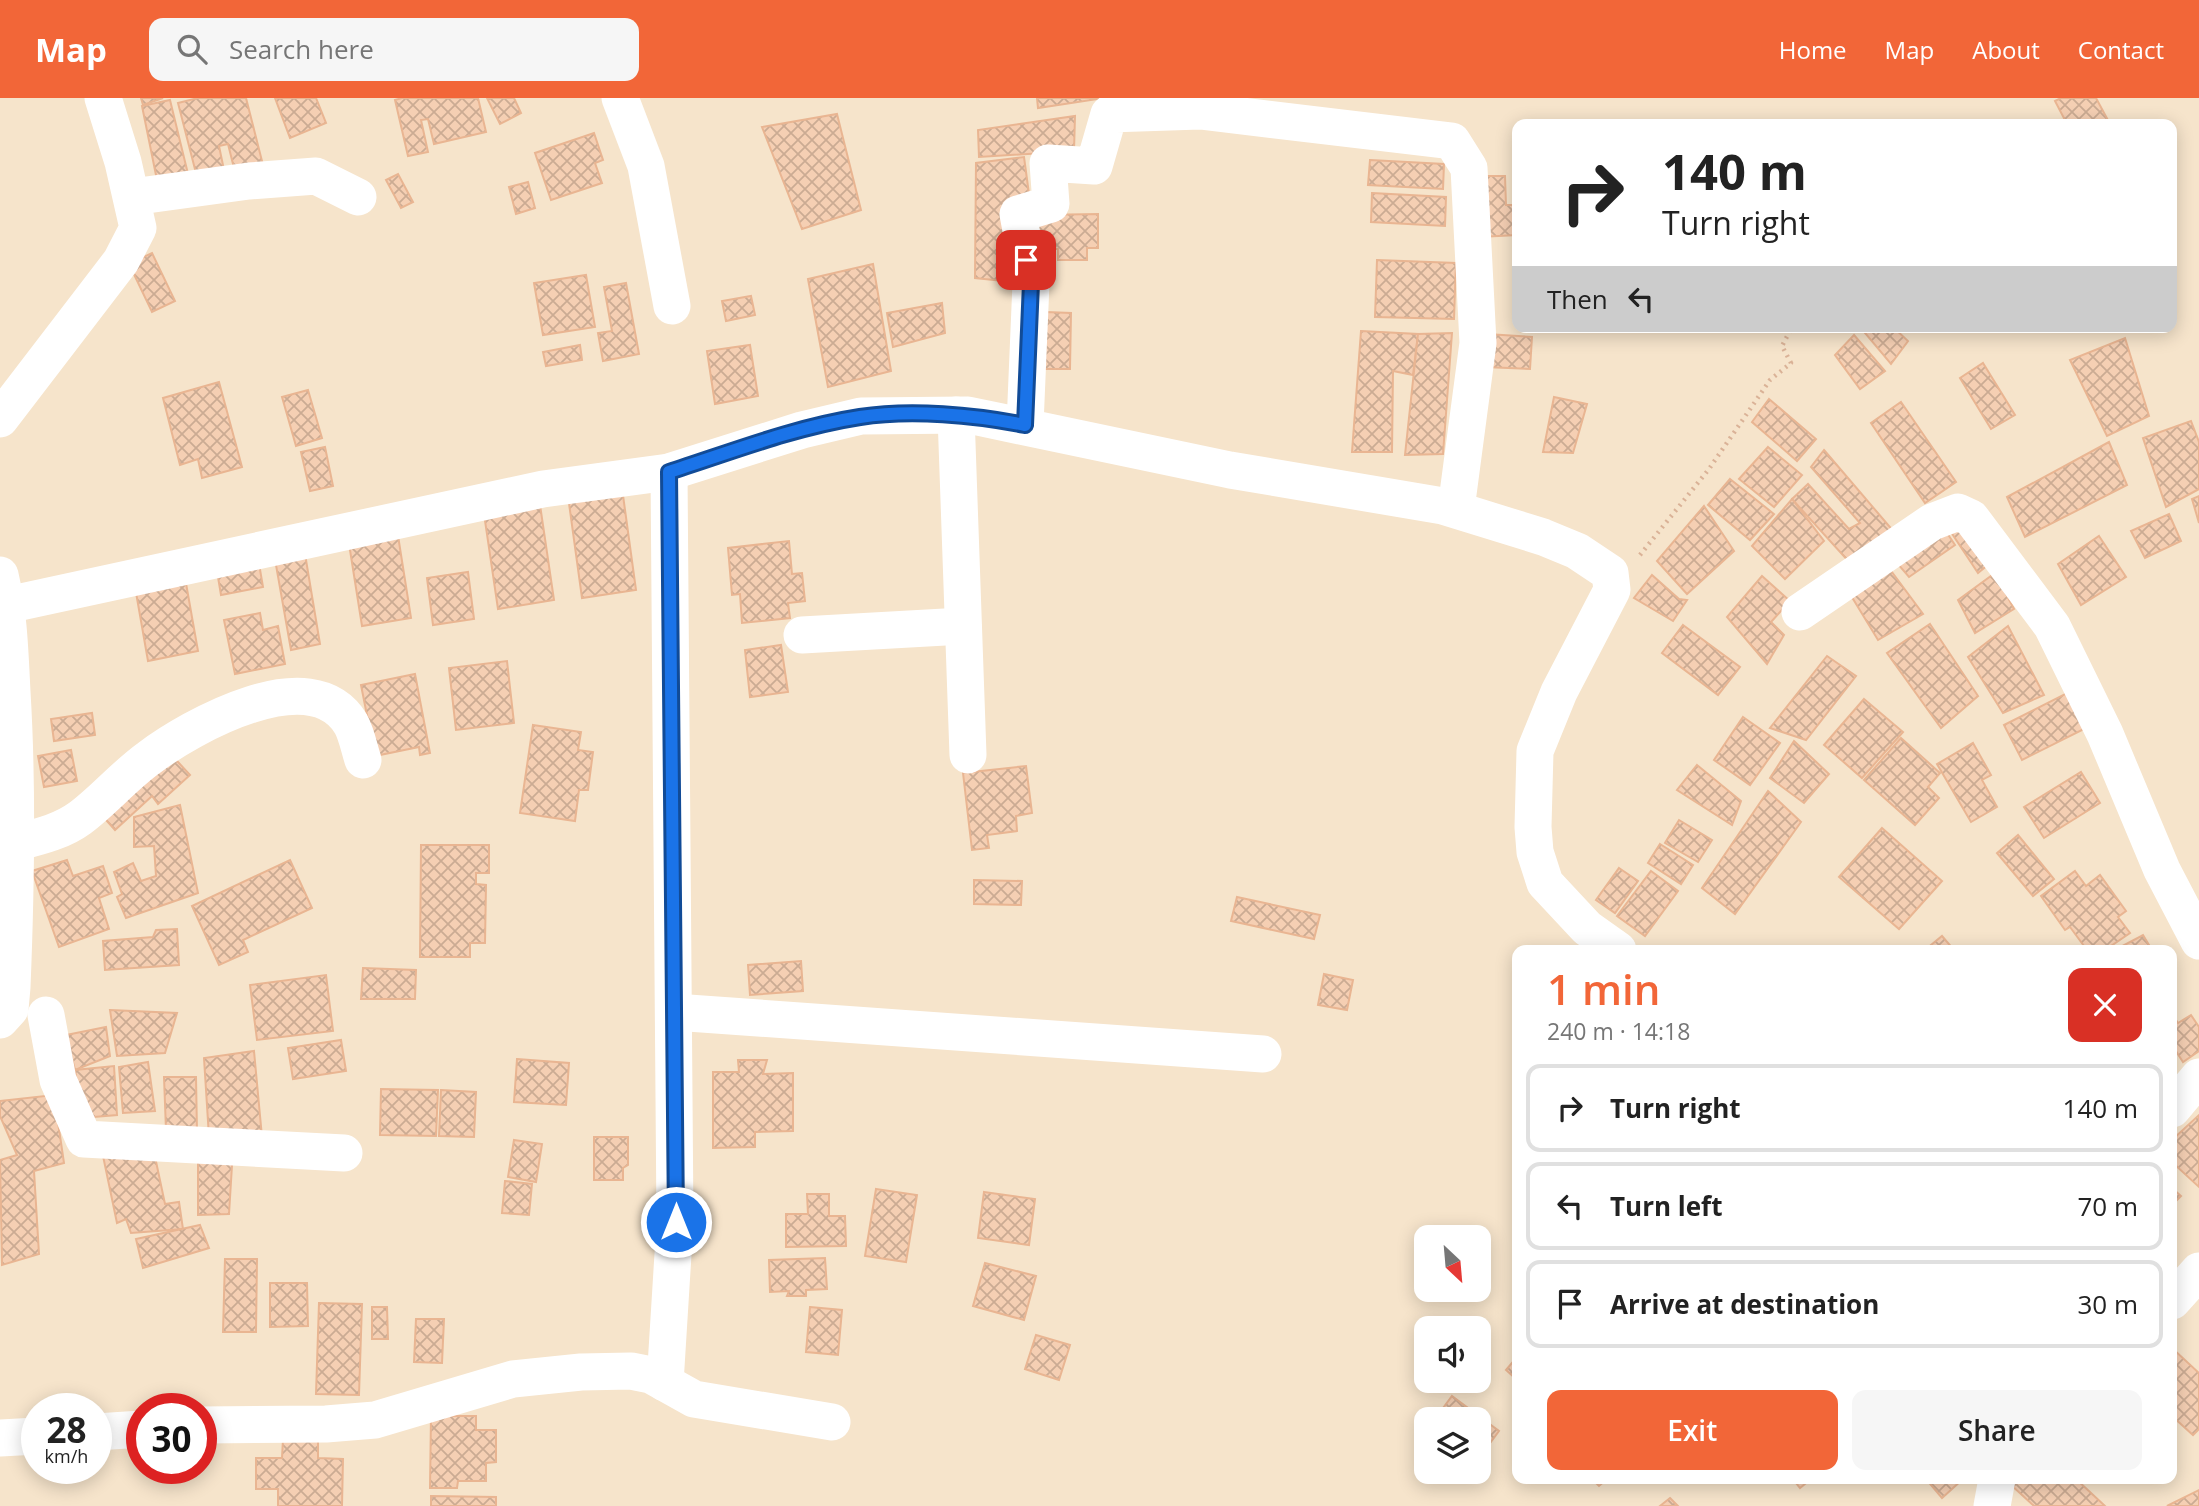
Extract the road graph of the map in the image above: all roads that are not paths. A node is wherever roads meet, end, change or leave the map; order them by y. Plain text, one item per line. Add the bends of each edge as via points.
1 (103, 98) edge
2 (620, 98) edge
3 (1199, 105) edge
4 (132, 197) junction
5 (358, 197) dead end
6 (672, 306) dead end
7 (956, 415) junction
8 (0, 419) edge
9 (1025, 425) junction
10 (669, 472) junction
11 (1456, 509) junction
12 (3, 590) edge
13 (1800, 612) dead end
14 (963, 626) junction
15 (802, 635) dead end
16 (968, 755) dead end
17 (363, 760) dead end
18 (15, 843) junction
19 (2199, 942) edge
20 (1611, 945) edge
21 (674, 1012) junction
22 (46, 1014) dead end
23 (0, 1020) edge
24 (1263, 1054) dead end
25 (2199, 1077) edge
26 (2177, 1103) edge
27 (344, 1153) dead end
28 (2199, 1271) edge
29 (2177, 1295) edge
30 (665, 1383) junction
31 (832, 1422) dead end
32 (217, 1424) edge
33 (21, 1437) edge
34 (0, 1438) edge
35 (1996, 1484) edge
36 (1992, 1506) edge

1 - 4 street
2 - 6 street via 646,166
3 - 9 street via 1108,114 1094,166 1048,163 1051,204 1018,214 1031,283
3 - 11 street via 1452,141 1469,168 1478,343
4 - 5 street via 316,176
4 - 8 street via 138,228 121,261
7 - 9 street
7 - 10 street via 861,416
7 - 14 street
9 - 11 street via 1230,470
10 - 12 street via 543,488
10 - 21 street
11 - 20 street via 1577,551 1610,573 1612,590 1559,692 1535,751 1533,827 1545,883 1587,928
12 - 18 street via 15,742
13 - 19 street via 1939,519 1958,512 1971,518 2052,626
14 - 15 street
14 - 16 street
17 - 18 street via 350,722 333,708 300,697 278,697 249,705 176,739 78,819 48,835
18 - 23 street via 12,987 10,1009
21 - 24 street
21 - 30 street via 676,1222
22 - 27 street via 58,1080 84,1139
25 - 26 street
28 - 29 street
30 - 31 street via 694,1399
30 - 32 street via 631,1371 581,1372 513,1379 375,1420
33 - 34 street
35 - 36 street

